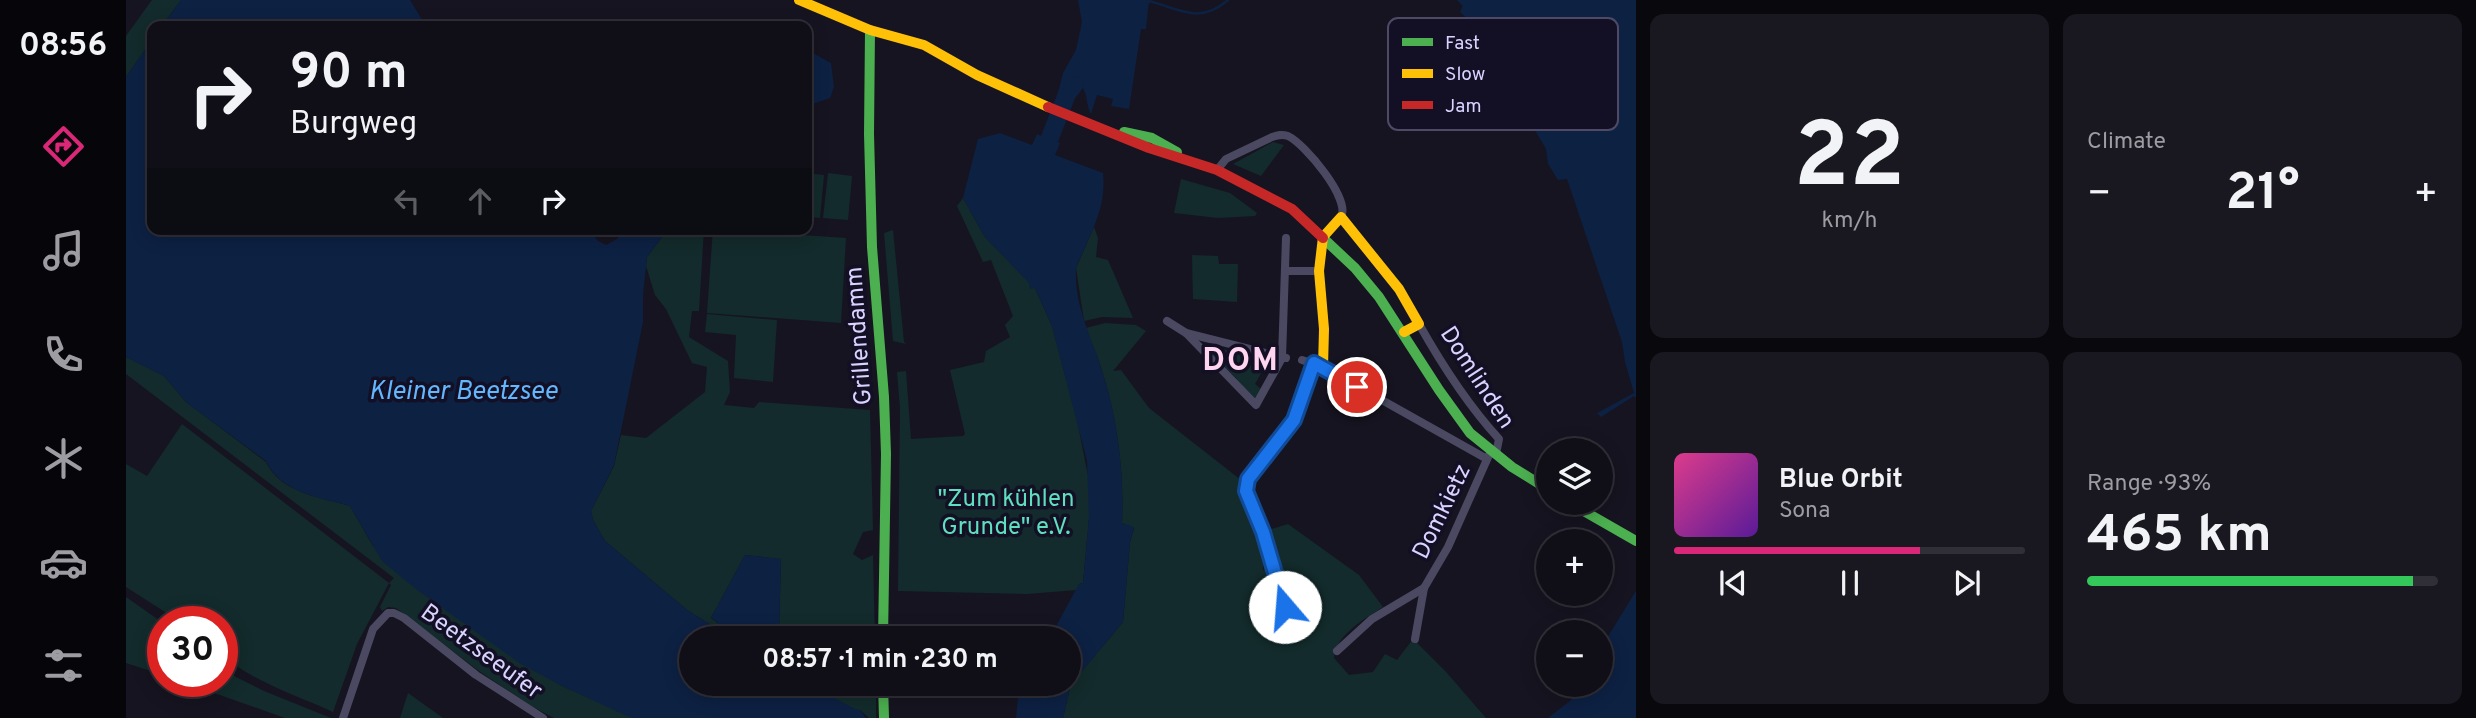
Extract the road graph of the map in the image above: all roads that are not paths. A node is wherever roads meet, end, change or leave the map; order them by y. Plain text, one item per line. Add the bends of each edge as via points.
1 (799, 0) edge
2 (816, 4) edge
3 (870, 30) junction
4 (1217, 170) junction
5 (1341, 218) junction
6 (1323, 237) junction
7 (1286, 238) dead end
8 (1286, 271) junction
9 (1319, 271) junction
10 (1167, 321) dead end
11 (1419, 324) junction
12 (1404, 332) junction
13 (1186, 333) junction
14 (1284, 358) junction
15 (1303, 360) dead end
16 (1318, 365) junction
17 (1492, 455) junction
18 (1536, 482) edge
19 (1591, 515) edge
20 (1636, 541) edge
21 (1424, 588) junction
22 (1285, 607) dead end
23 (883, 626) edge
24 (1415, 639) dead end
25 (1337, 651) dead end
26 (883, 696) edge
27 (343, 718) edge
28 (543, 718) edge
29 (884, 718) edge

1 - 2 street, Domlinden
2 - 3 street, Domlinden
3 - 4 street, Domlinden via 924,46 1043,105
3 - 23 street, Grillendamm via 872,247 886,454
4 - 5 street via 1226,159 1272,137 1289,137 1334,186 1344,207
4 - 6 street, Domlinden via 1292,209
5 - 6 street
5 - 11 street, Domlinden via 1399,289
6 - 9 street
6 - 12 street, Domlinden via 1355,268
7 - 8 street
8 - 9 street
8 - 14 street
9 - 16 street via 1324,329
10 - 13 street
11 - 12 street, Domlinden
11 - 17 street, Domlinden via 1443,367 1499,439
12 - 17 street, Domlinden via 1462,424
13 - 14 street
13 - 14 street via 1256,405
15 - 16 street
16 - 17 street
16 - 22 street via 1294,420 1246,479
17 - 18 street
17 - 21 street, Domkietz
19 - 20 street
21 - 24 street, Domkietz
21 - 25 street, Domkietz via 1358,629
26 - 29 street
27 - 28 street, Beetzseeufer via 373,629 388,613 404,618 476,675

